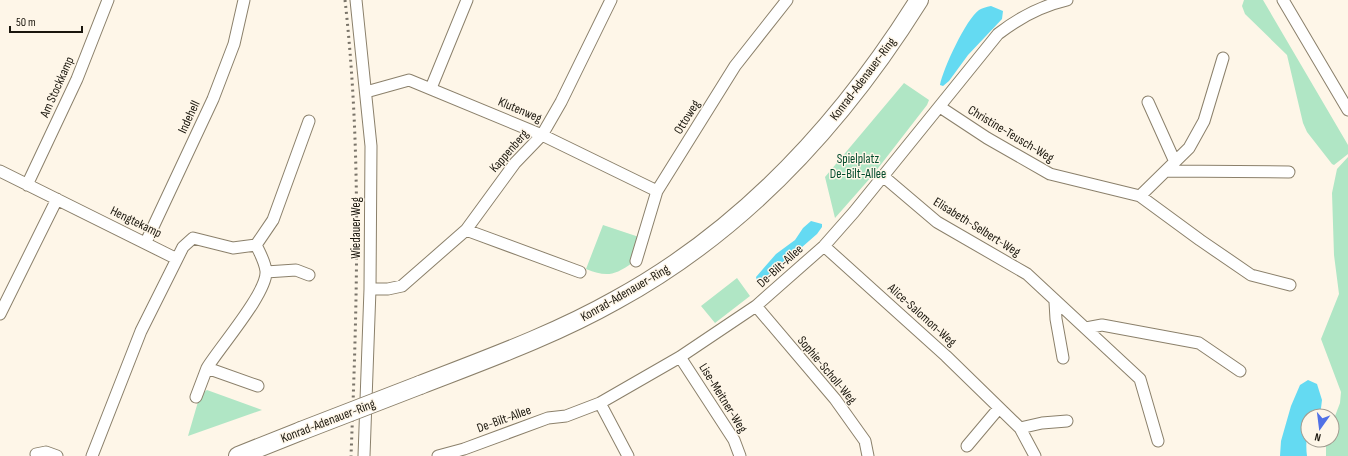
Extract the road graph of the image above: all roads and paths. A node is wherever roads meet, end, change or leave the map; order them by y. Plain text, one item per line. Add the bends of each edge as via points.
1 (108, 0) edge
2 (244, 0) edge
3 (356, 0) edge
4 (467, 0) edge
5 (611, 0) edge
6 (786, 0) edge
7 (919, 0) edge
8 (1067, 0) edge
9 (1283, 0) edge
10 (1223, 58) dead end
11 (431, 88) junction
12 (366, 92) junction
13 (1148, 102) dead end
14 (940, 107) junction
15 (1348, 110) edge
16 (309, 121) dead end
17 (542, 135) junction
18 (1175, 162) junction
19 (0, 171) edge
20 (1166, 171) junction
21 (1289, 172) dead end
22 (884, 177) junction
23 (27, 184) junction
24 (657, 191) junction
25 (1140, 196) junction
26 (57, 199) junction
27 (466, 230) junction
28 (146, 242) junction
29 (256, 245) junction
30 (824, 246) junction
31 (177, 259) junction
32 (636, 261) dead end
33 (266, 272) junction
34 (580, 272) dead end
35 (309, 275) dead end
36 (1290, 285) dead end
37 (370, 289) junction
38 (1055, 302) junction
39 (756, 306) junction
40 (0, 314) edge
41 (1086, 328) junction
42 (680, 357) junction
43 (1063, 358) dead end
44 (207, 368) junction
45 (1240, 371) dead end
46 (258, 386) dead end
47 (196, 397) dead end
48 (600, 403) junction
49 (999, 408) junction
50 (1067, 421) dead end
51 (1020, 428) junction
52 (1158, 441) dead end
53 (967, 446) dead end
54 (36, 454) dead end
55 (57, 456) edge
56 (92, 456) edge
57 (238, 456) edge
58 (364, 456) edge
59 (438, 456) edge
60 (628, 456) edge
61 (740, 456) edge
62 (868, 456) edge
63 (1035, 456) edge

1 - 23 street, Am Stockkamp via 77,79
2 - 28 street, Indehell via 234,44 213,99
3 - 12 street, Wiedauer Weg
4 - 11 street
5 - 17 street, Kappenberg
6 - 24 street, Ottoweg via 736,66
7 - 57 main road, Konrad-Adenauer-Ring, bridge via 878,62 825,129 775,183 718,233 673,266 615,301 560,329
8 - 14 street, De-Bilt-Allee via 1041,7 1019,18 998,34
9 - 15 street
10 - 18 street via 1204,121 1189,148
11 - 12 street, Klutenweg via 409,80
11 - 17 street, Klutenweg
12 - 37 street, Wiedauer Weg via 371,146
13 - 18 street
14 - 22 street, De-Bilt-Allee
14 - 25 street, Christine-Teusch-Weg via 987,138 1050,174
16 - 29 street via 273,220
17 - 24 street, Klutenweg
17 - 27 street, Kappenberg via 516,163
18 - 20 street
19 - 23 street, Hengtekamp
20 - 21 street
20 - 25 street
22 - 30 street, De-Bilt-Allee
22 - 38 street, Elisabeth-Selbert-Weg via 937,222 1026,274
23 - 26 street, Hengtekamp
24 - 32 street, Ottoweg
25 - 36 street, Christine-Teusch-Weg via 1252,275
26 - 28 street, Hengtekamp
26 - 40 street
27 - 34 street
27 - 37 street, Kappenberg via 402,286 388,290
28 - 31 street, Hengtekamp
29 - 31 street via 233,248 193,238 183,247
29 - 33 street
30 - 39 street, De-Bilt-Allee
30 - 49 street, Alice-Salomon-Weg via 946,356
31 - 56 street via 141,332
33 - 35 street via 296,270
33 - 44 street via 254,302
37 - 58 street, Wiedauer Weg
38 - 41 street, Elisabeth-Selbert-Weg
38 - 43 street
39 - 42 street, De-Bilt-Allee
39 - 62 street, Sophie-Scholl-Weg via 835,399 865,441
41 - 45 street via 1102,325 1199,343
41 - 52 street, Elisabeth-Selbert-Weg via 1140,379
42 - 48 street, De-Bilt-Allee
42 - 61 street, Lise-Meitner-Weg via 734,440
44 - 46 street
44 - 47 street
48 - 59 street, De-Bilt-Allee
48 - 60 street
49 - 51 street, Alice-Salomon-Weg
49 - 53 street
50 - 51 street
51 - 63 street, Alice-Salomon-Weg
54 - 55 street via 46,452

